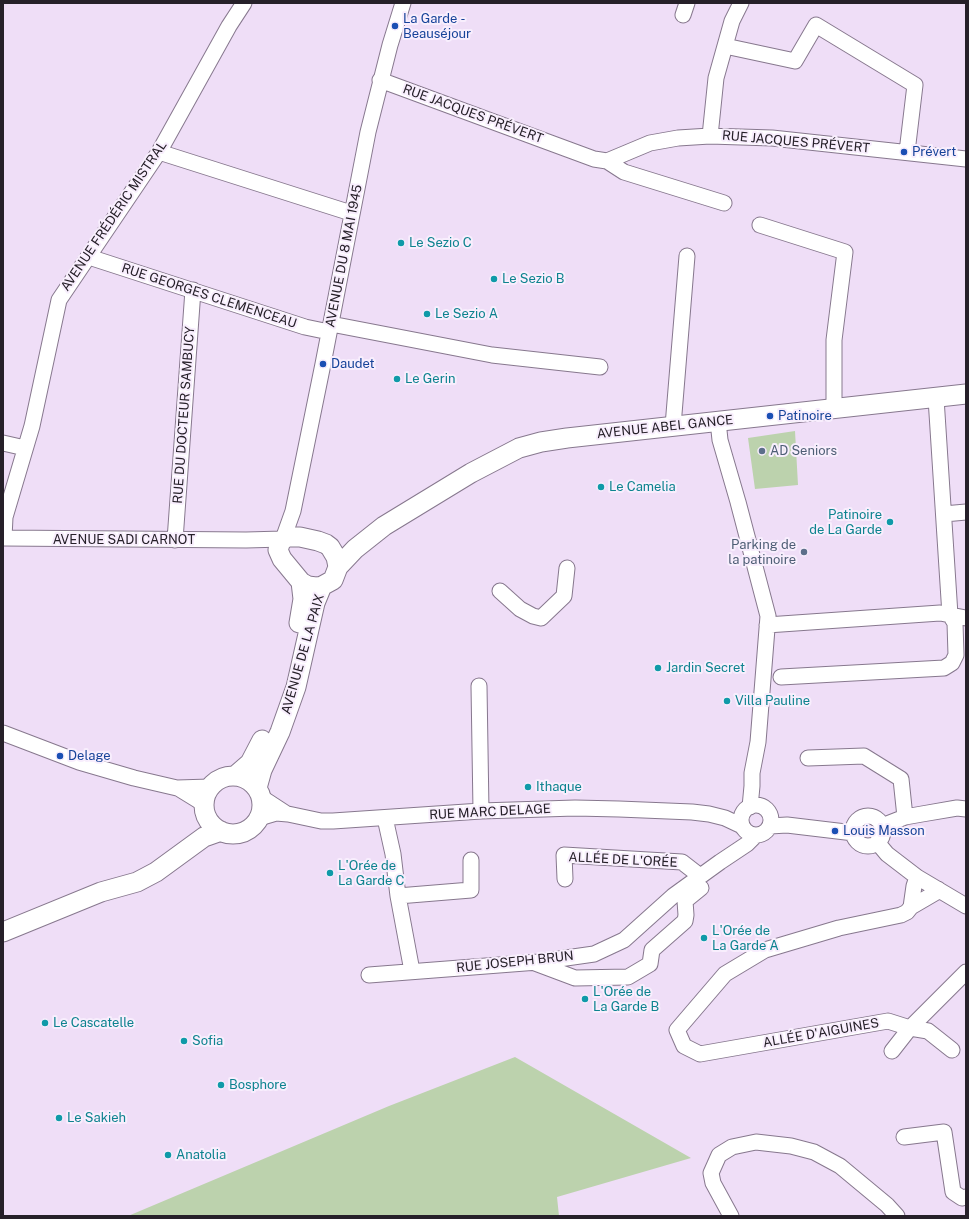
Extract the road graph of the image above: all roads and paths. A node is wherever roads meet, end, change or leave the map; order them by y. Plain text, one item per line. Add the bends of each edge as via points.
1 (244, 3) edge
2 (403, 3) edge
3 (741, 3) edge
4 (725, 46) junction
5 (380, 80) junction
6 (710, 136) junction
7 (159, 152) junction
8 (907, 152) junction
9 (966, 159) edge
10 (607, 161) junction
11 (724, 202) dead end
12 (351, 213) junction
13 (760, 225) dead end
14 (687, 256) dead end
15 (89, 257) junction
16 (193, 290) junction
17 (330, 328) junction
18 (600, 367) dead end
19 (966, 394) edge
20 (936, 398) junction
21 (834, 410) junction
22 (718, 421) junction
23 (673, 426) junction
24 (3, 443) edge
25 (25, 448) junction
26 (966, 512) edge
27 (944, 514) junction
28 (384, 526) junction
29 (4, 538) edge
30 (175, 540) junction
31 (287, 544) junction
32 (326, 544) junction
33 (338, 567) junction
34 (567, 568) dead end
35 (301, 582) junction
36 (322, 586) junction
37 (500, 591) dead end
38 (950, 615) junction
39 (966, 618) edge
40 (767, 625) junction
41 (781, 677) dead end
42 (479, 686) dead end
43 (3, 733) edge
44 (808, 758) dead end
45 (235, 776) junction
46 (259, 793) junction
47 (206, 801) junction
48 (966, 809) edge
49 (481, 811) junction
50 (692, 812) junction
51 (760, 813) junction
52 (288, 814) junction
53 (905, 817) junction
54 (259, 818) junction
55 (385, 818) junction
56 (882, 826) junction
57 (854, 829) junction
58 (747, 830) junction
59 (221, 832) junction
60 (877, 842) junction
61 (471, 860) dead end
62 (706, 872) junction
63 (917, 877) junction
64 (565, 879) dead end
65 (938, 889) junction
66 (101, 892) junction
67 (398, 896) junction
68 (966, 906) edge
69 (911, 907) junction
70 (6, 929) edge
71 (534, 962) junction
72 (412, 971) junction
73 (966, 972) edge
74 (369, 975) dead end
75 (910, 1028) junction
76 (952, 1050) dead end
77 (892, 1051) dead end
78 (904, 1137) dead end
79 (966, 1197) edge
80 (731, 1216) edge
81 (897, 1216) edge

1 - 7 street, AVENUE FRÉDÉRIC MISTRAL
2 - 5 street, AVENUE DU 8 MAI 1945
3 - 4 street via 732,21
4 - 6 street via 716,78
4 - 8 street via 795,61 816,25 915,85
5 - 10 street, RUE JACQUES PRÉVERT via 594,159
5 - 12 street, AVENUE DU 8 MAI 1945
6 - 8 street, RUE JACQUES PRÉVERT via 772,138
6 - 10 street, RUE JACQUES PRÉVERT via 650,143
7 - 12 street
7 - 15 street, AVENUE FRÉDÉRIC MISTRAL
8 - 9 street, RUE JACQUES PRÉVERT
10 - 11 street via 624,172
12 - 17 street, AVENUE DU 8 MAI 1945
13 - 21 street via 845,252 834,340
14 - 23 street
15 - 16 street, RUE GEORGES CLEMENCEAU
15 - 25 street, AVENUE FRÉDÉRIC MISTRAL via 59,300
16 - 17 street, RUE GEORGES CLEMENCEAU via 305,327
16 - 30 street, RUE DU DOCTEUR SAMBUCY
17 - 18 street, RUE GEORGES CLEMENCEAU via 492,355
17 - 31 street, AVENUE DU 8 MAI 1945
19 - 20 main road, AVENUE ABEL GANCE
20 - 21 main road, AVENUE ABEL GANCE
20 - 27 street
21 - 22 main road, AVENUE ABEL GANCE
22 - 23 main road, AVENUE ABEL GANCE
22 - 40 street via 720,440 768,616
23 - 28 main road, AVENUE ABEL GANCE via 567,438 519,448 471,473
24 - 25 street
25 - 29 street, AVENUE FRÉDÉRIC MISTRAL via 5,517
26 - 27 street
27 - 38 street
28 - 32 main road, AVENUE ABEL GANCE via 350,539
28 - 33 main road, AVENUE ABEL GANCE via 355,549
29 - 30 street, AVENUE SADI CARNOT
30 - 31 street, AVENUE SADI CARNOT via 246,540 262,546
31 - 32 main road
31 - 35 main road via 292,572
32 - 33 main road via 334,552
33 - 36 main road via 333,580
34 - 37 street via 564,596 541,618 520,609
35 - 36 main road via 312,587
35 - 45 main road, AVENUE DE LA PAIX via 303,599 298,626 269,727 250,763
36 - 46 main road, AVENUE DE LA PAIX via 315,603 296,688 280,732 262,770
38 - 39 street
38 - 40 street via 940,613
38 - 41 street via 955,623 956,655 952,663 944,668
40 - 51 street via 758,742
42 - 49 street
43 - 47 street via 79,762 177,788
44 - 53 street via 864,756 900,779
45 - 46 main road via 251,782
45 - 47 main road via 217,781
46 - 52 street, RUE MARC DELAGE
46 - 54 main road via 262,804
47 - 59 main road via 211,824
47 - 66 main road via 198,827 189,836 152,863
48 - 53 street via 957,808
49 - 50 street, RUE MARC DELAGE via 620,808
49 - 55 street, RUE MARC DELAGE
50 - 51 street, RUE MARC DELAGE via 717,809
50 - 58 street, RUE MARC DELAGE via 725,818
51 - 57 street, RUE MARC DELAGE
51 - 58 street, RUE JOSEPH BRUN via 741,817
51 - 58 street via 765,833
52 - 54 street, RUE MARC DELAGE
52 - 55 street, RUE MARC DELAGE via 327,821
53 - 56 street
54 - 59 main road via 250,829 243,832
55 - 67 street
56 - 57 street via 875,818 866,816 857,821
56 - 60 street via 882,835
57 - 60 street via 861,844 869,846
58 - 62 street, RUE JOSEPH BRUN via 739,849
59 - 66 main road via 200,840 156,872 137,882
60 - 63 street via 887,854
61 - 67 street via 471,890
62 - 64 street, ALLÉE DE L'ORÉE via 682,862 564,855
62 - 71 street, RUE JOSEPH BRUN via 673,896 624,940 594,954
62 - 71 street via 715,876 685,901 685,921 652,950 650,964 628,977 575,978
63 - 65 street
63 - 69 street
65 - 68 street
65 - 69 street
66 - 70 main road
67 - 72 street
69 - 75 street, ALLÉE D'AIGUINES via 901,915 839,928 766,950 725,974 678,1030 684,1046 700,1054 888,1021
71 - 72 street, RUE JOSEPH BRUN
72 - 74 street, RUE JOSEPH BRUN
73 - 75 street
75 - 76 street, ALLÉE D'AIGUINES via 928,1032
75 - 77 street
78 - 79 street via 944,1132 954,1192 962,1198
80 - 81 street via 713,1183 713,1169 719,1155 732,1147 756,1142 791,1146 814,1152 840,1166

